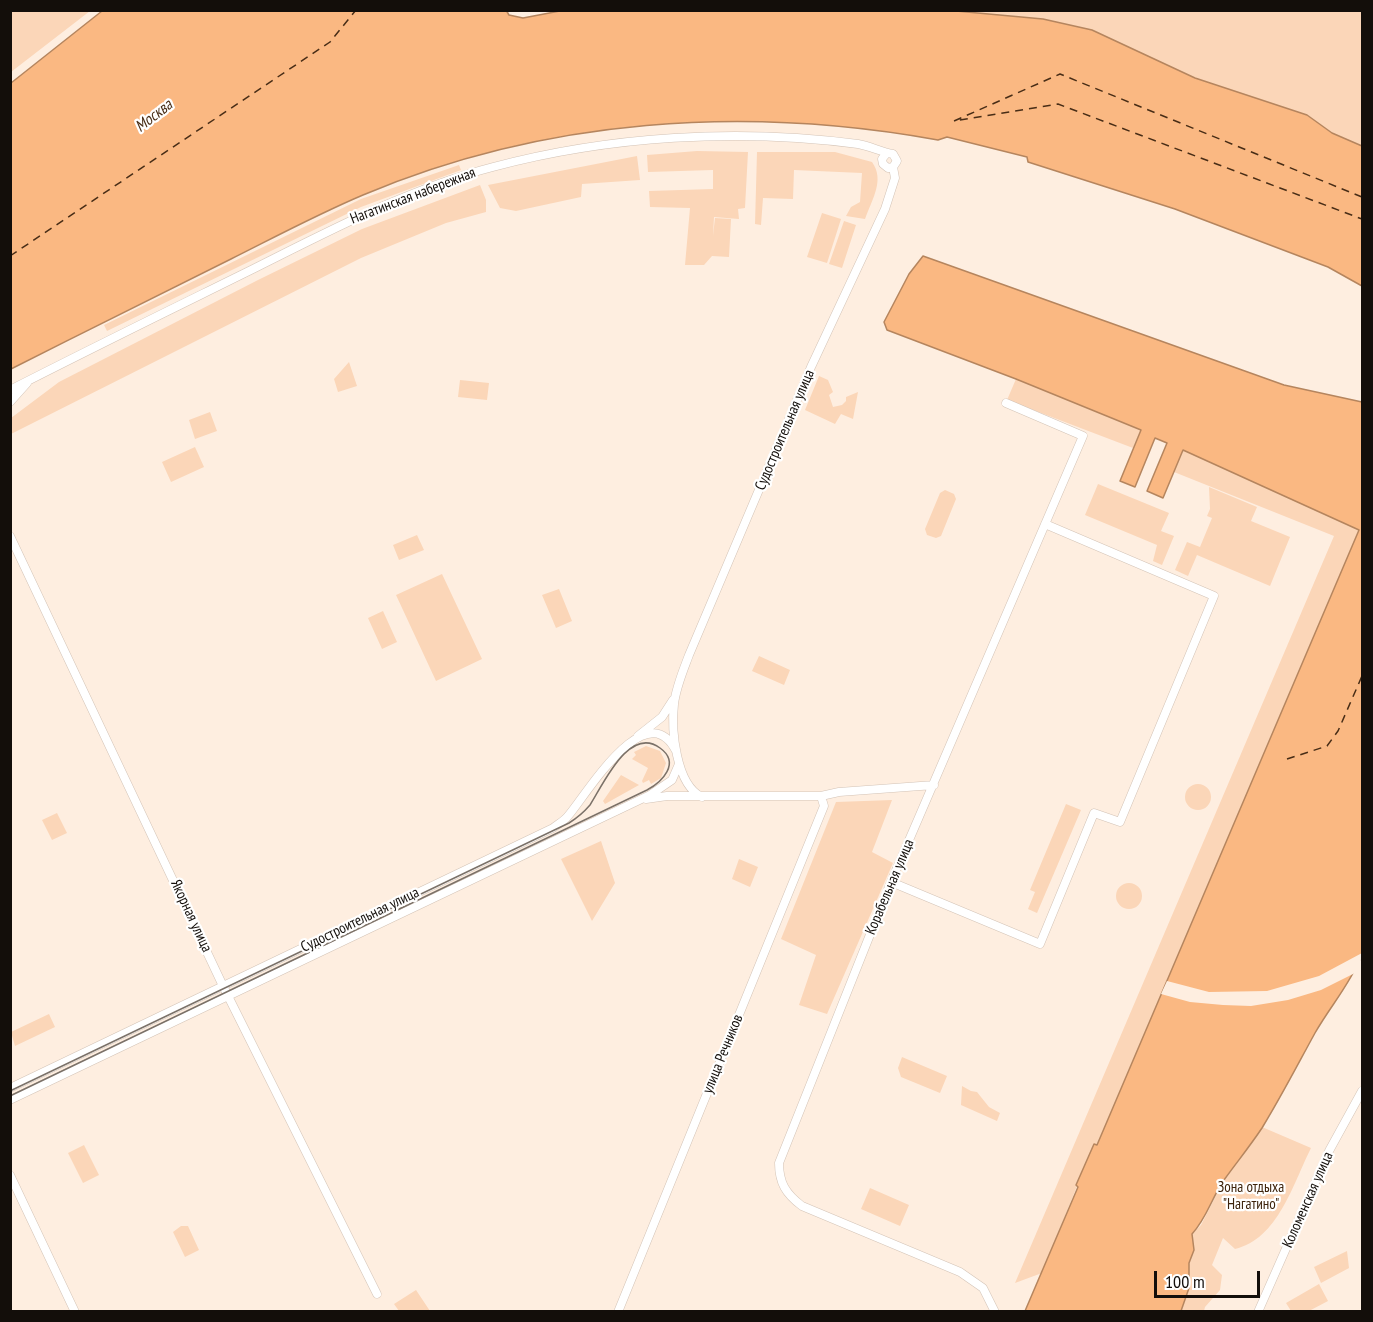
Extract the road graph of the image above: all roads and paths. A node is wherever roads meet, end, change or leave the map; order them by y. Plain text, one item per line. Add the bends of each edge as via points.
1 (886, 154) joint
2 (30, 380) junction
3 (10, 390) edge
4 (10, 402) edge
5 (1006, 403) dead end
6 (1045, 524) junction
7 (10, 536) edge
8 (676, 693) junction
9 (634, 739) junction
10 (678, 759) junction
11 (934, 785) junction
12 (821, 796) junction
13 (702, 797) junction
14 (632, 803) junction
15 (572, 811) junction
16 (584, 824) junction
17 (891, 882) junction
18 (223, 986) junction
19 (228, 995) junction
20 (10, 1088) edge
21 (1362, 1091) edge
22 (10, 1100) edge
23 (10, 1175) edge
24 (377, 1294) dead end
25 (75, 1311) edge
26 (618, 1311) edge
27 (995, 1311) edge
28 (1258, 1311) edge

1 - 2 street, Нагатинская набережная via 871,146 851,143 715,138 624,143 494,167 428,187 352,219
1 - 8 street, Судостроительная улица via 883,164 893,167 895,178 885,209 811,367
2 - 3 street, Нагатинская набережная
2 - 4 street
5 - 6 street, Корабельная улица via 1083,436
6 - 11 street, Корабельная улица
6 - 17 street via 1214,596 1120,822 1094,813 1040,944
7 - 18 street, Якорная улица
8 - 9 street, Судостроительная улица via 662,717
8 - 10 street
9 - 10 street via 659,736 673,746
9 - 15 street, Судостроительная улица via 602,769
10 - 13 street via 687,785
10 - 14 street via 677,771 667,786
11 - 12 street
11 - 17 street, Корабельная улица
12 - 13 street
12 - 26 street, улица Речников via 824,806
13 - 14 street via 667,796
14 - 16 street, Судостроительная улица
15 - 16 street via 575,820
15 - 18 street, Судостроительная улица via 553,828
16 - 19 street, Судостроительная улица
17 - 27 street, Корабельная улица via 783,1152 779,1175 789,1196 801,1206 972,1278 987,1294
18 - 19 street, Якорная улица
18 - 20 street, Судостроительная улица
19 - 22 street, Судостроительная улица
19 - 24 street, Якорная улица
21 - 28 street, Коломенская улица via 1329,1151
23 - 25 street

